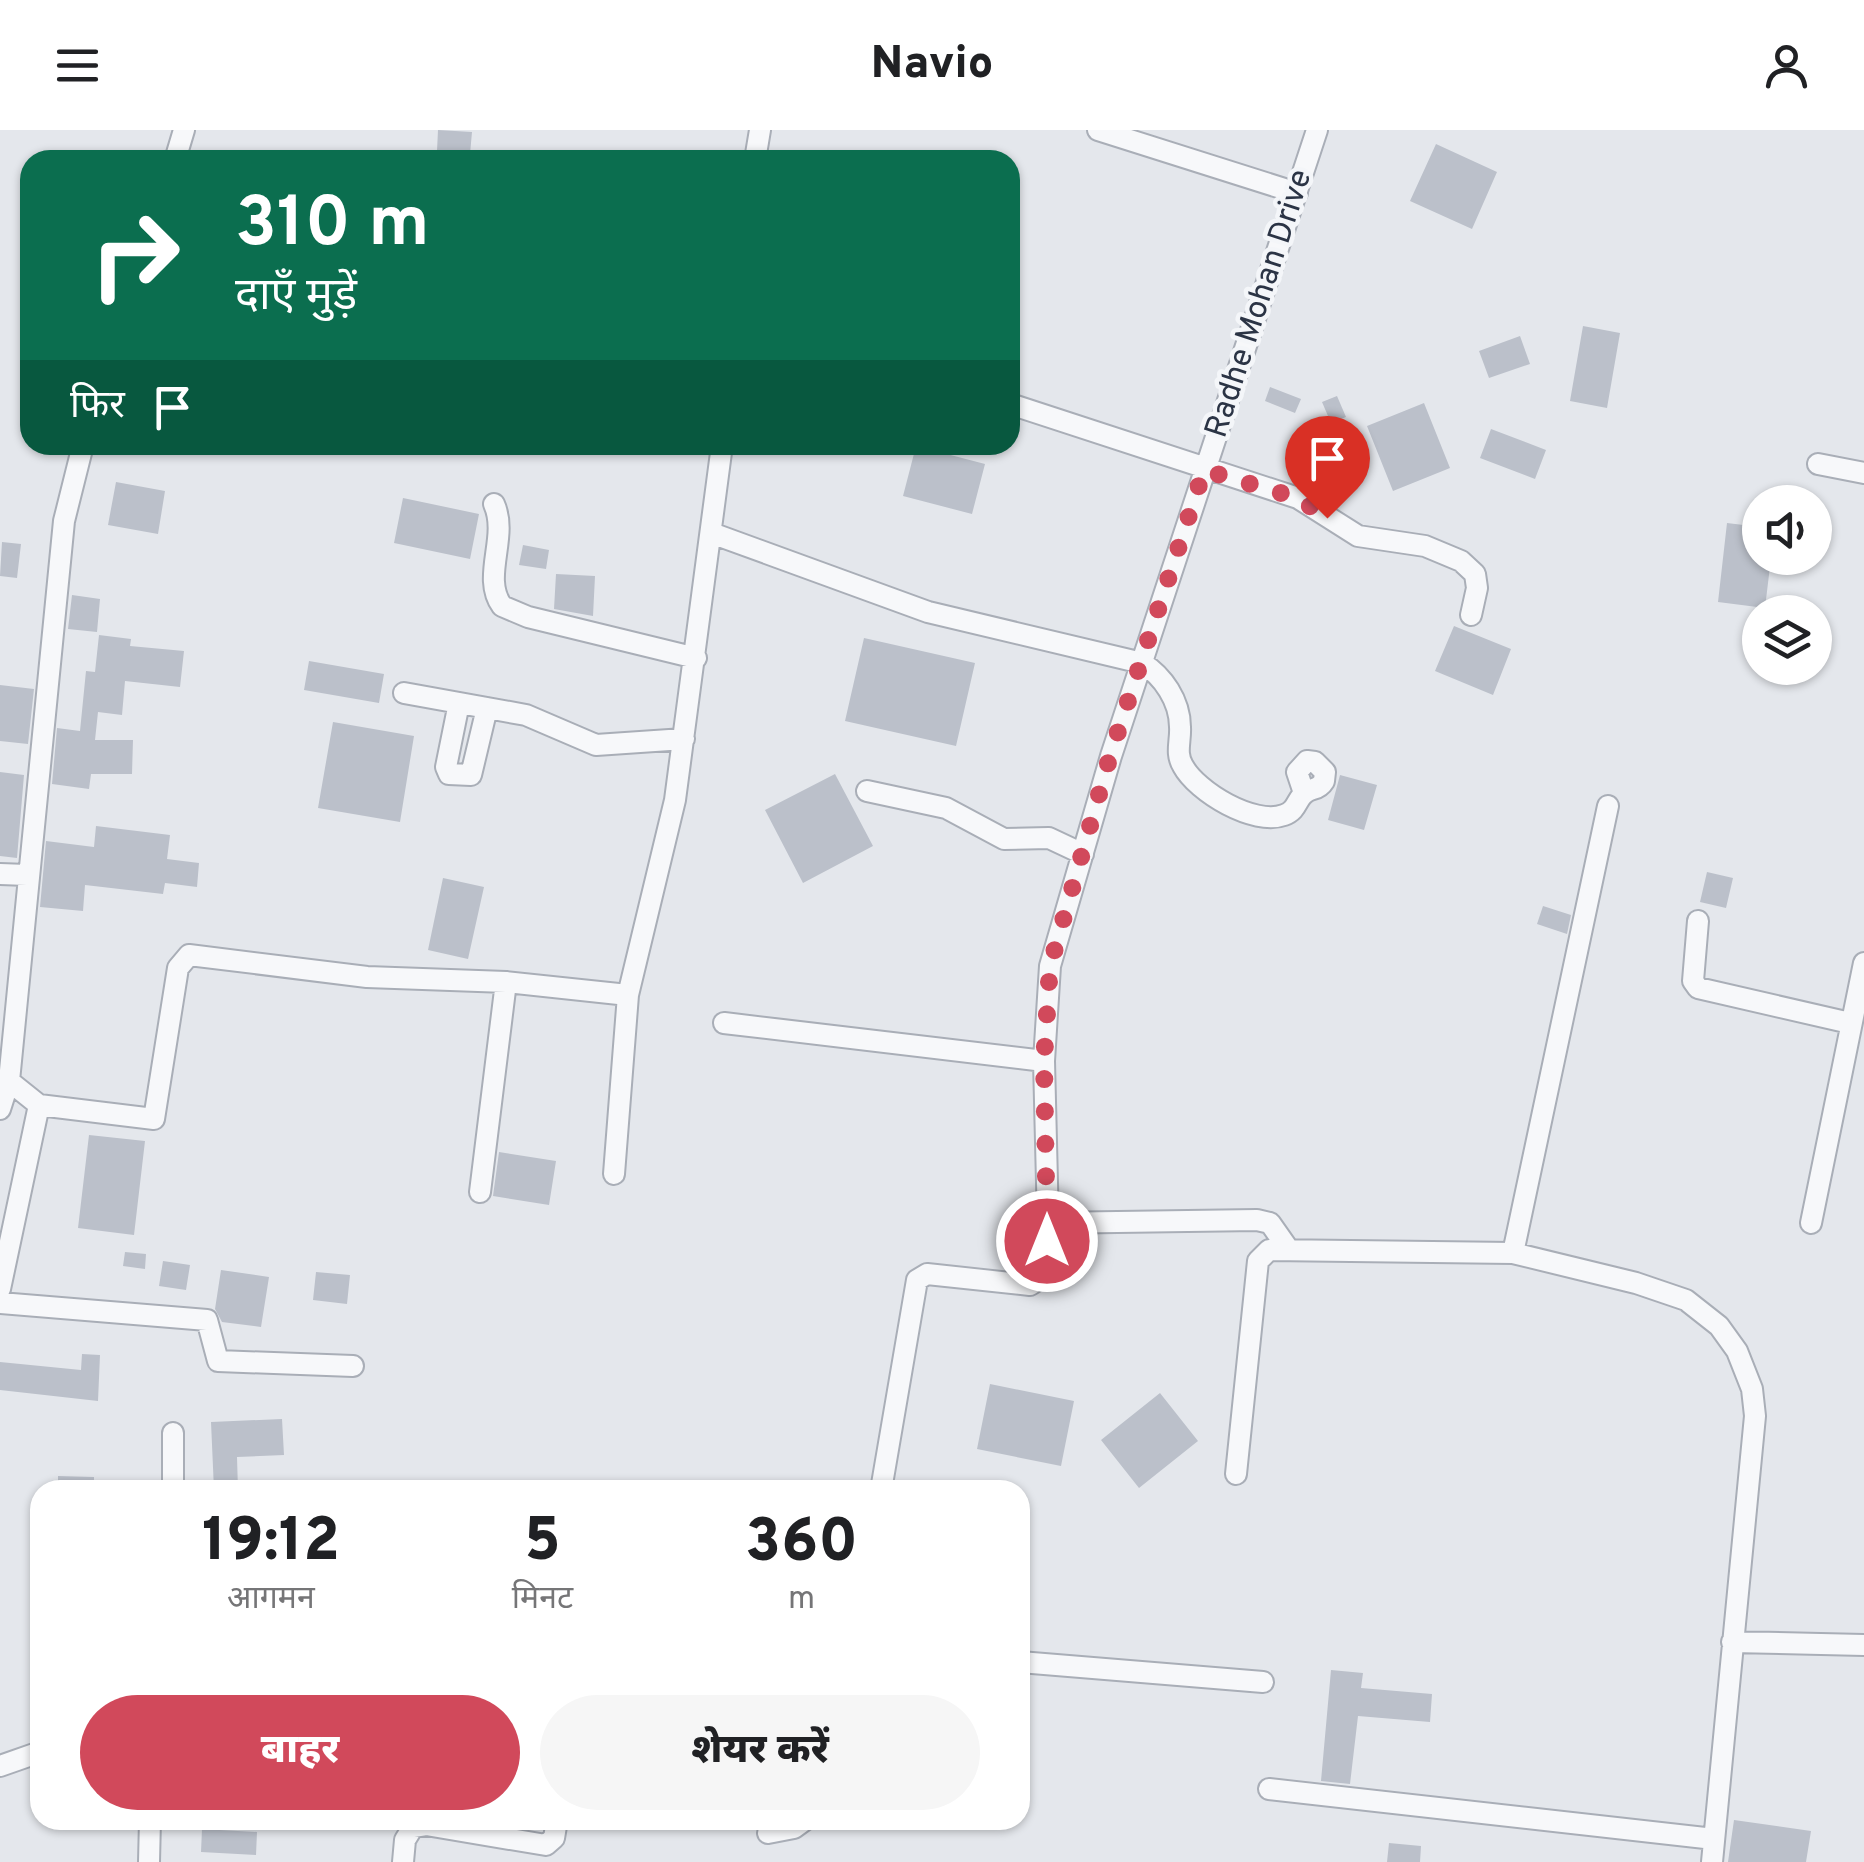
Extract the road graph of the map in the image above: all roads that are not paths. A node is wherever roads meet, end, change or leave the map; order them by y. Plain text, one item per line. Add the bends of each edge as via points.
1 (1098, 130) edge
2 (1317, 130) edge
3 (1298, 193) junction
4 (1020, 407) edge
5 (81, 455) edge
6 (721, 455) edge
7 (1818, 464) dead end
8 (1204, 470) junction
9 (1864, 473) edge
10 (494, 504) dead end
11 (714, 534) junction
12 (1471, 614) dead end
13 (696, 658) junction
14 (1142, 662) junction
15 (404, 693) dead end
16 (459, 703) junction
17 (487, 708) junction
18 (684, 740) junction
19 (868, 791) dead end
20 (1304, 792) dead end
21 (1608, 806) dead end
22 (1083, 854) junction
23 (0, 874) edge
24 (27, 875) junction
25 (1698, 922) dead end
26 (1864, 963) edge
27 (506, 982) junction
28 (628, 996) junction
29 (724, 1023) dead end
30 (1850, 1023) junction
31 (1044, 1060) junction
32 (10, 1081) junction
33 (39, 1106) junction
34 (0, 1109) edge
35 (614, 1174) dead end
36 (480, 1192) dead end
37 (1811, 1222) dead end
38 (1048, 1224) junction
39 (1289, 1250) junction
40 (1513, 1253) junction
41 (3, 1258) edge
42 (0, 1289) edge
43 (0, 1303) edge
44 (353, 1366) dead end
45 (173, 1432) dead end
46 (1236, 1474) dead end
47 (173, 1480) edge
48 (883, 1480) edge
49 (1732, 1642) junction
50 (1864, 1645) edge
51 (1030, 1663) edge
52 (1263, 1682) dead end
53 (30, 1756) edge
54 (0, 1766) edge
55 (1269, 1790) dead end
56 (150, 1830) edge
57 (410, 1830) edge
58 (456, 1830) edge
59 (555, 1830) edge
60 (785, 1830) edge
61 (768, 1834) dead end
62 (1714, 1838) junction
63 (149, 1862) edge
64 (403, 1862) edge
65 (1712, 1862) edge

1 - 3 street
2 - 3 street, Radhe Mohan Drive
3 - 8 street, Radhe Mohan Drive
4 - 8 street
5 - 24 street via 64,522
6 - 11 street
7 - 9 street
8 - 12 street via 1298,498 1358,536 1425,546 1461,561 1477,588
8 - 14 street, Radhe Mohan Drive
10 - 13 street via 502,526 495,589 502,606
11 - 13 street
11 - 14 street via 928,612
13 - 18 street
14 - 20 street via 1168,689 1180,722 1180,759 1190,775 1224,801 1265,816 1294,810
14 - 22 street, Radhe Mohan Drive
15 - 16 street
16 - 17 street
16 - 17 street via 446,767 464,778 471,775
17 - 18 street via 538,719 596,745
18 - 28 street via 663,863
19 - 22 street via 956,811 1004,839 1040,836
21 - 40 street
22 - 31 street, Radhe Mohan Drive via 1050,966
23 - 24 street
24 - 32 street
25 - 30 street via 1698,988
26 - 30 street
27 - 28 street
27 - 33 street via 368,977 189,955 178,968 154,1119
27 - 36 street
28 - 35 street
29 - 31 street
30 - 37 street
31 - 38 street, Radhe Mohan Drive
32 - 33 street
32 - 34 street
33 - 41 street
38 - 39 street via 1257,1220 1270,1223
38 - 48 street, Radhe Mohan Drive via 1044,1276 1030,1285 927,1274 917,1280
39 - 40 street
39 - 46 street via 1270,1250 1258,1261
40 - 49 street via 1686,1300 1720,1326 1736,1351 1755,1416
41 - 42 street
43 - 44 street via 207,1320 218,1361
45 - 47 street
49 - 50 street
49 - 62 street
51 - 52 street
53 - 54 street
55 - 62 street
56 - 63 street
57 - 64 street
58 - 59 street via 546,1845
60 - 61 street
62 - 65 street

